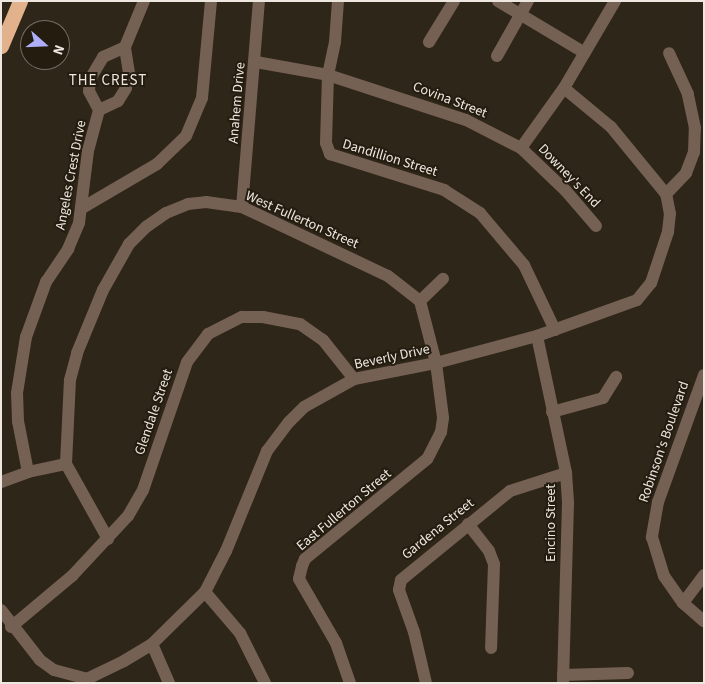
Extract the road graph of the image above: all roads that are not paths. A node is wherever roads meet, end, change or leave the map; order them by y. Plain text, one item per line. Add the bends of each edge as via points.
1 (20, 1) edge
2 (144, 1) edge
3 (212, 1) edge
4 (259, 1) edge
5 (338, 1) edge
6 (454, 1) edge
7 (498, 1) edge
8 (528, 1) edge
9 (615, 1) edge
10 (521, 13) junction
11 (429, 42) dead end
12 (1, 46) edge
13 (125, 47) junction
14 (585, 53) junction
15 (669, 53) dead end
16 (497, 56) dead end
17 (256, 62) junction
18 (328, 75) junction
19 (564, 88) junction
20 (99, 110) junction
21 (521, 148) junction
22 (666, 194) junction
23 (242, 207) junction
24 (82, 208) junction
25 (596, 226) dead end
26 (443, 279) dead end
27 (420, 301) junction
28 (554, 330) junction
29 (537, 336) junction
30 (436, 363) junction
31 (704, 375) edge
32 (616, 377) dead end
33 (354, 380) junction
34 (552, 412) junction
35 (66, 464) junction
36 (28, 472) junction
37 (566, 473) junction
38 (1, 482) edge
39 (468, 524) junction
40 (108, 539) junction
41 (704, 574) edge
42 (205, 592) junction
43 (683, 603) junction
44 (1, 610) edge
45 (704, 621) edge
46 (12, 626) junction
47 (152, 644) junction
48 (491, 648) dead end
49 (628, 673) dead end
50 (563, 679) edge
51 (87, 681) edge
52 (168, 683) edge
53 (265, 683) edge
54 (350, 683) edge
55 (426, 683) edge

1 - 12 highway
2 - 13 street
3 - 24 street via 202,98 186,136 157,164
4 - 17 street, Anahem Drive
5 - 18 street, Dandillion Street via 336,42
6 - 11 street
7 - 10 street
8 - 10 street
9 - 14 street
10 - 14 street
10 - 16 street
13 - 20 street, Angeles Crest Drive via 129,73 126,88 118,101
13 - 20 street, Angeles Crest Drive via 103,57 90,79 89,92
14 - 19 street
15 - 22 street via 688,94 695,128 694,152 686,173
17 - 18 street, Covina Street
17 - 23 street, Anahem Drive
18 - 21 street, Covina Street via 466,120
18 - 28 street, Dandillion Street via 326,143 330,154 408,176 444,190 470,205 506,240 524,265
19 - 21 street
19 - 22 street via 611,128
20 - 24 street, Angeles Crest Drive via 88,151
21 - 25 street, Downey's End via 566,191
22 - 28 street, Beverly Drive via 670,214 668,232 657,268 644,293 630,304
23 - 27 street, West Fullerton Street via 371,266
23 - 35 street, West Fullerton Street via 206,202 188,204 166,213 129,244 103,290 76,353 70,380
24 - 36 street, Angeles Crest Drive via 74,237 46,282 20,365 18,421
26 - 27 street
27 - 30 street
28 - 29 street, Beverly Drive
29 - 30 street, Beverly Drive
29 - 34 street, Encino Street
30 - 33 street, Beverly Drive
30 - 54 street, East Fullerton Street via 444,418 441,432 427,459 306,559 299,573 301,584 336,643
31 - 43 street, Robinson's Boulevard via 658,502 652,537 664,576
32 - 34 street via 603,398
33 - 40 street, Glendale Street via 324,340 300,324 263,317 242,317 219,326 197,345 187,362 143,490 128,516
33 - 42 street, Beverly Drive via 304,407 267,451 226,551
34 - 37 street, Encino Street
35 - 36 street
35 - 40 street
36 - 38 street
37 - 39 street, Gardena Street via 510,491
37 - 50 street, Encino Street
39 - 48 street via 489,551 494,564
39 - 55 street, Gardena Street via 405,574 399,585
40 - 46 street, Glendale Street via 72,576
41 - 43 street
42 - 47 street, Beverly Drive
42 - 53 street via 240,633
43 - 45 street, Robinson's Boulevard
44 - 46 street, Beverly Drive
46 - 51 street, Beverly Drive via 40,660 54,670
47 - 51 street, Beverly Drive
47 - 52 street
49 - 50 street

